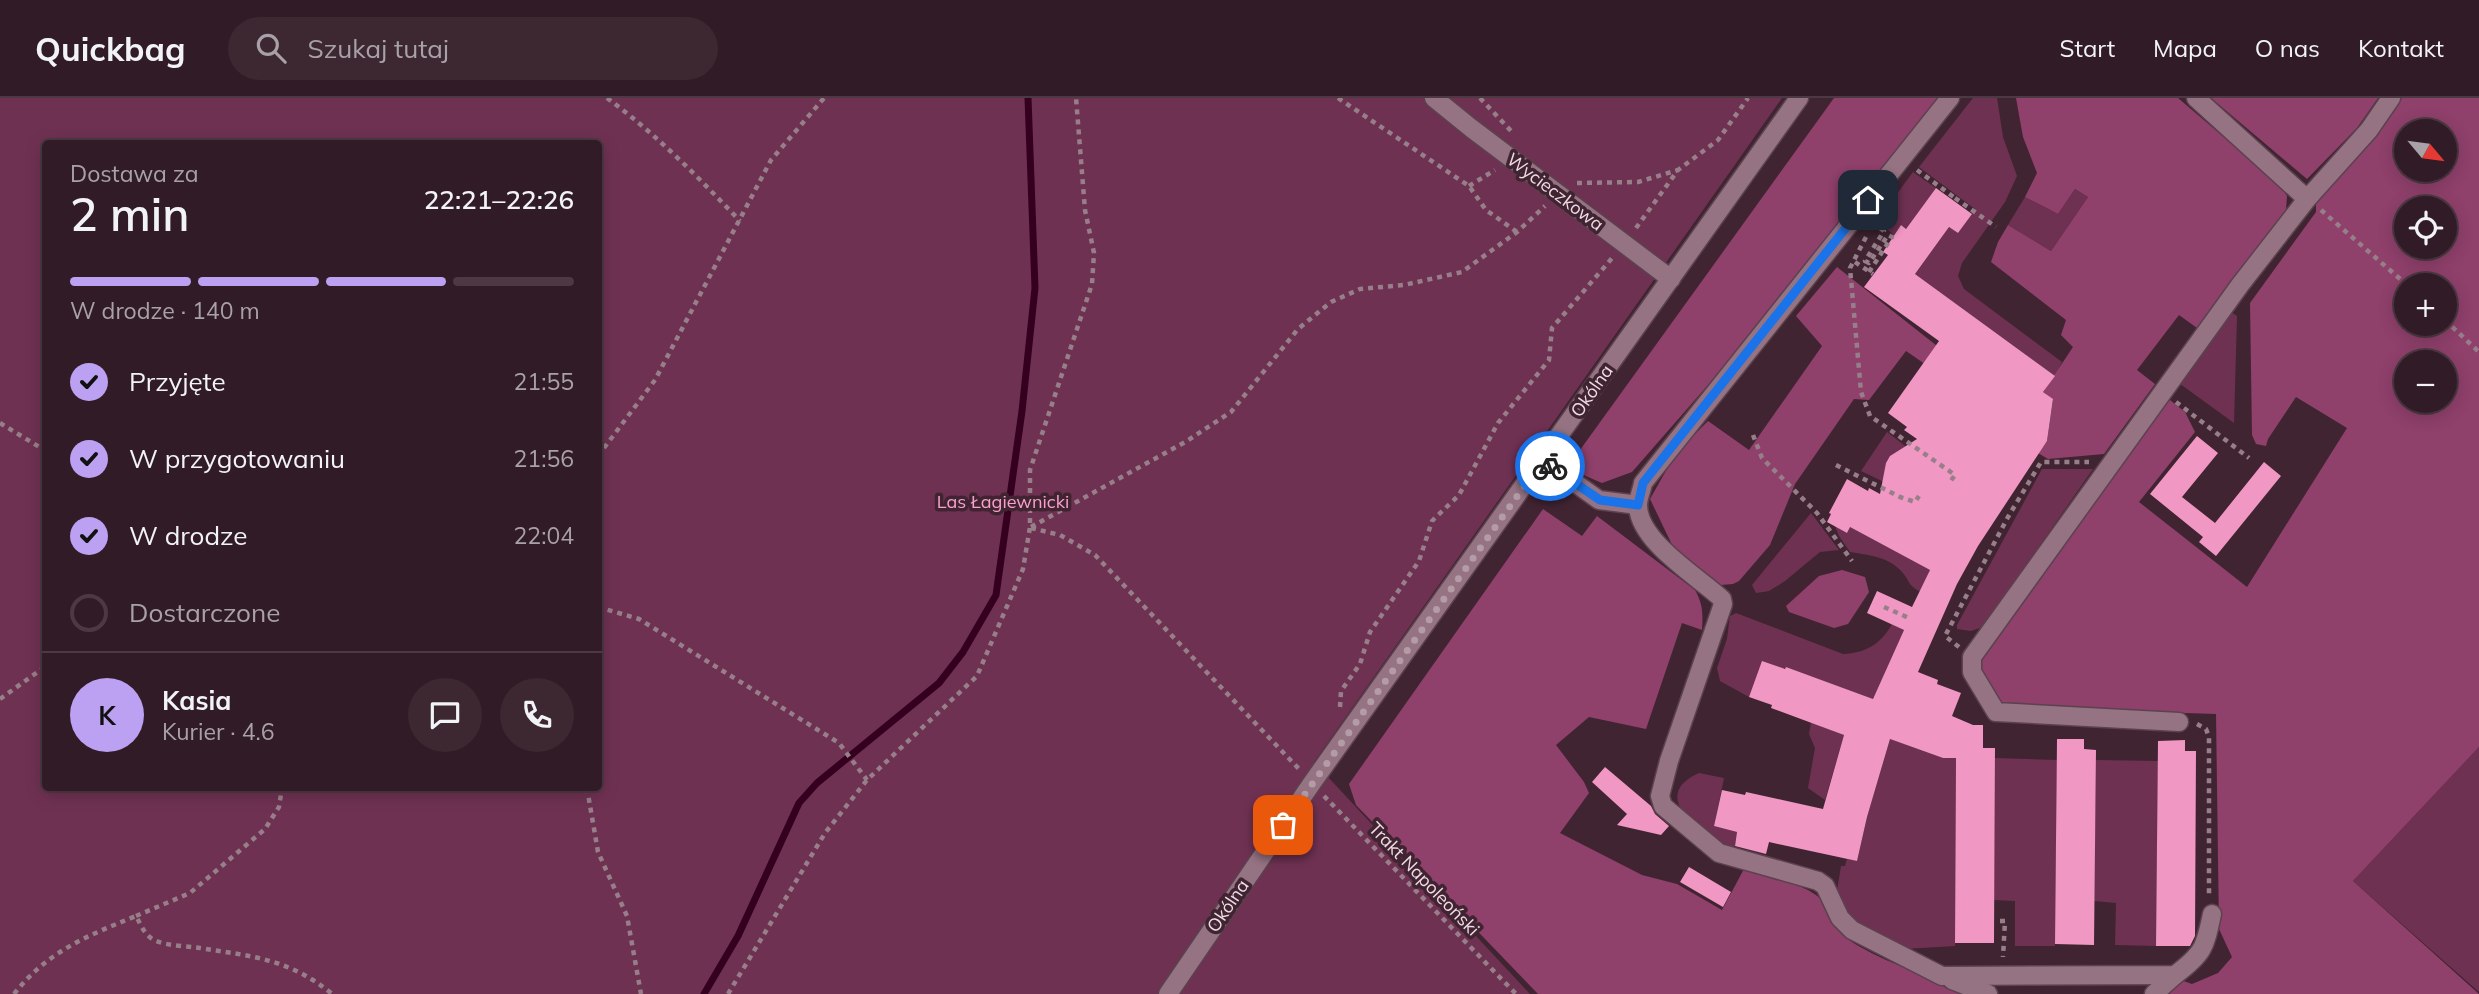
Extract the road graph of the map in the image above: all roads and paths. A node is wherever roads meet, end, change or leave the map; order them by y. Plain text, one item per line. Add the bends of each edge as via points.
1 (607, 98) edge
2 (824, 98) edge
3 (1076, 98) edge
4 (1338, 98) edge
5 (1480, 98) edge
6 (1748, 98) edge
7 (1799, 98) edge
8 (1950, 98) edge
9 (2196, 98) edge
10 (2391, 98) edge
11 (1438, 100) edge
12 (1515, 134) dead end
13 (1914, 167) dead end
14 (1678, 170) junction
15 (1575, 183) dead end
16 (2307, 199) junction
17 (1549, 201) dead end
18 (740, 221) junction
19 (1996, 227) dead end
20 (1517, 232) junction
21 (1624, 244) junction
22 (1855, 262) junction
23 (2394, 273) edge
24 (1671, 279) junction
25 (2457, 331) edge
26 (2479, 352) edge
27 (2185, 408) dead end
28 (0, 423) edge
29 (1753, 435) dead end
30 (42, 449) edge
31 (602, 451) edge
32 (2249, 458) dead end
33 (1543, 460) junction
34 (2111, 462) junction
35 (1836, 465) dead end
36 (1950, 482) dead end
37 (1919, 496) dead end
38 (1638, 505) junction
39 (1030, 527) junction
40 (1852, 561) dead end
41 (1884, 607) dead end
42 (602, 608) edge
43 (1909, 618) dead end
44 (1972, 657) junction
45 (42, 669) edge
46 (0, 699) edge
47 (1340, 719) dead end
48 (2179, 722) joint
49 (867, 780) junction
50 (1312, 783) junction
51 (282, 791) edge
52 (588, 791) edge
53 (2212, 914) joint
54 (136, 916) junction
55 (2000, 921) dead end
56 (2175, 975) junction
57 (1942, 976) junction
58 (2002, 976) junction
59 (14, 994) edge
60 (332, 994) edge
61 (641, 994) edge
62 (728, 994) edge
63 (1168, 994) edge
64 (1516, 994) edge
65 (1988, 994) edge
66 (2154, 994) edge

1 - 18 path via 681,160
2 - 18 path via 771,160
3 - 39 path via 1085,210 1094,253 1092,284 1030,470
4 - 20 path via 1469,186 1486,210
5 - 12 path
6 - 14 path via 1718,140
7 - 24 street, Okólna
8 - 38 street via 1643,483
9 - 16 street
10 - 16 street via 2369,130
11 - 21 street, Wycieczkowa
13 - 19 path
14 - 15 path via 1638,182
14 - 21 path
16 - 23 path
16 - 34 street
17 - 20 path
18 - 31 path via 655,380
20 - 39 path via 1462,272 1360,289 1331,302 1298,329 1231,412
21 - 24 street, Wycieczkowa
21 - 47 path via 1552,328 1549,360 1498,423 1459,495 1432,521 1419,561 1370,632 1360,664 1341,691
22 - 22 path via 1872,222 1884,231 1865,261 1869,263 1888,234 1892,236 1871,273
22 - 36 path via 1850,268 1861,392 1870,416 1955,475
24 - 33 street, Okólna
25 - 26 path
27 - 32 path
28 - 30 path
29 - 40 path via 1762,458 1817,513
33 - 38 street via 1600,500
33 - 50 street, Okólna
34 - 44 street
34 - 44 path via 2041,463 1945,636
35 - 37 path via 1900,497 1915,502
38 - 57 street via 1644,527 1660,547 1723,604 1669,761 1663,806 1719,853 1818,881 1852,930
39 - 49 path via 1023,569 977,676
39 - 50 path, Trakt Napoleoński via 1060,535 1095,555
41 - 43 path
42 - 49 path via 639,620 839,743
44 - 48 street via 1972,672 1996,712
45 - 46 path
48 - 53 path via 2200,724 2208,737
49 - 62 path via 825,833
50 - 63 street, Okólna
50 - 64 path, Trakt Napoleoński
51 - 54 path via 279,807 265,829 190,893
52 - 61 path via 598,852 627,916
53 - 56 street via 2206,942 2196,959
54 - 59 path via 49,958
54 - 60 path via 145,934 158,942 285,964
55 - 58 path via 2005,921
56 - 58 street
56 - 66 street
57 - 58 street
57 - 65 street

